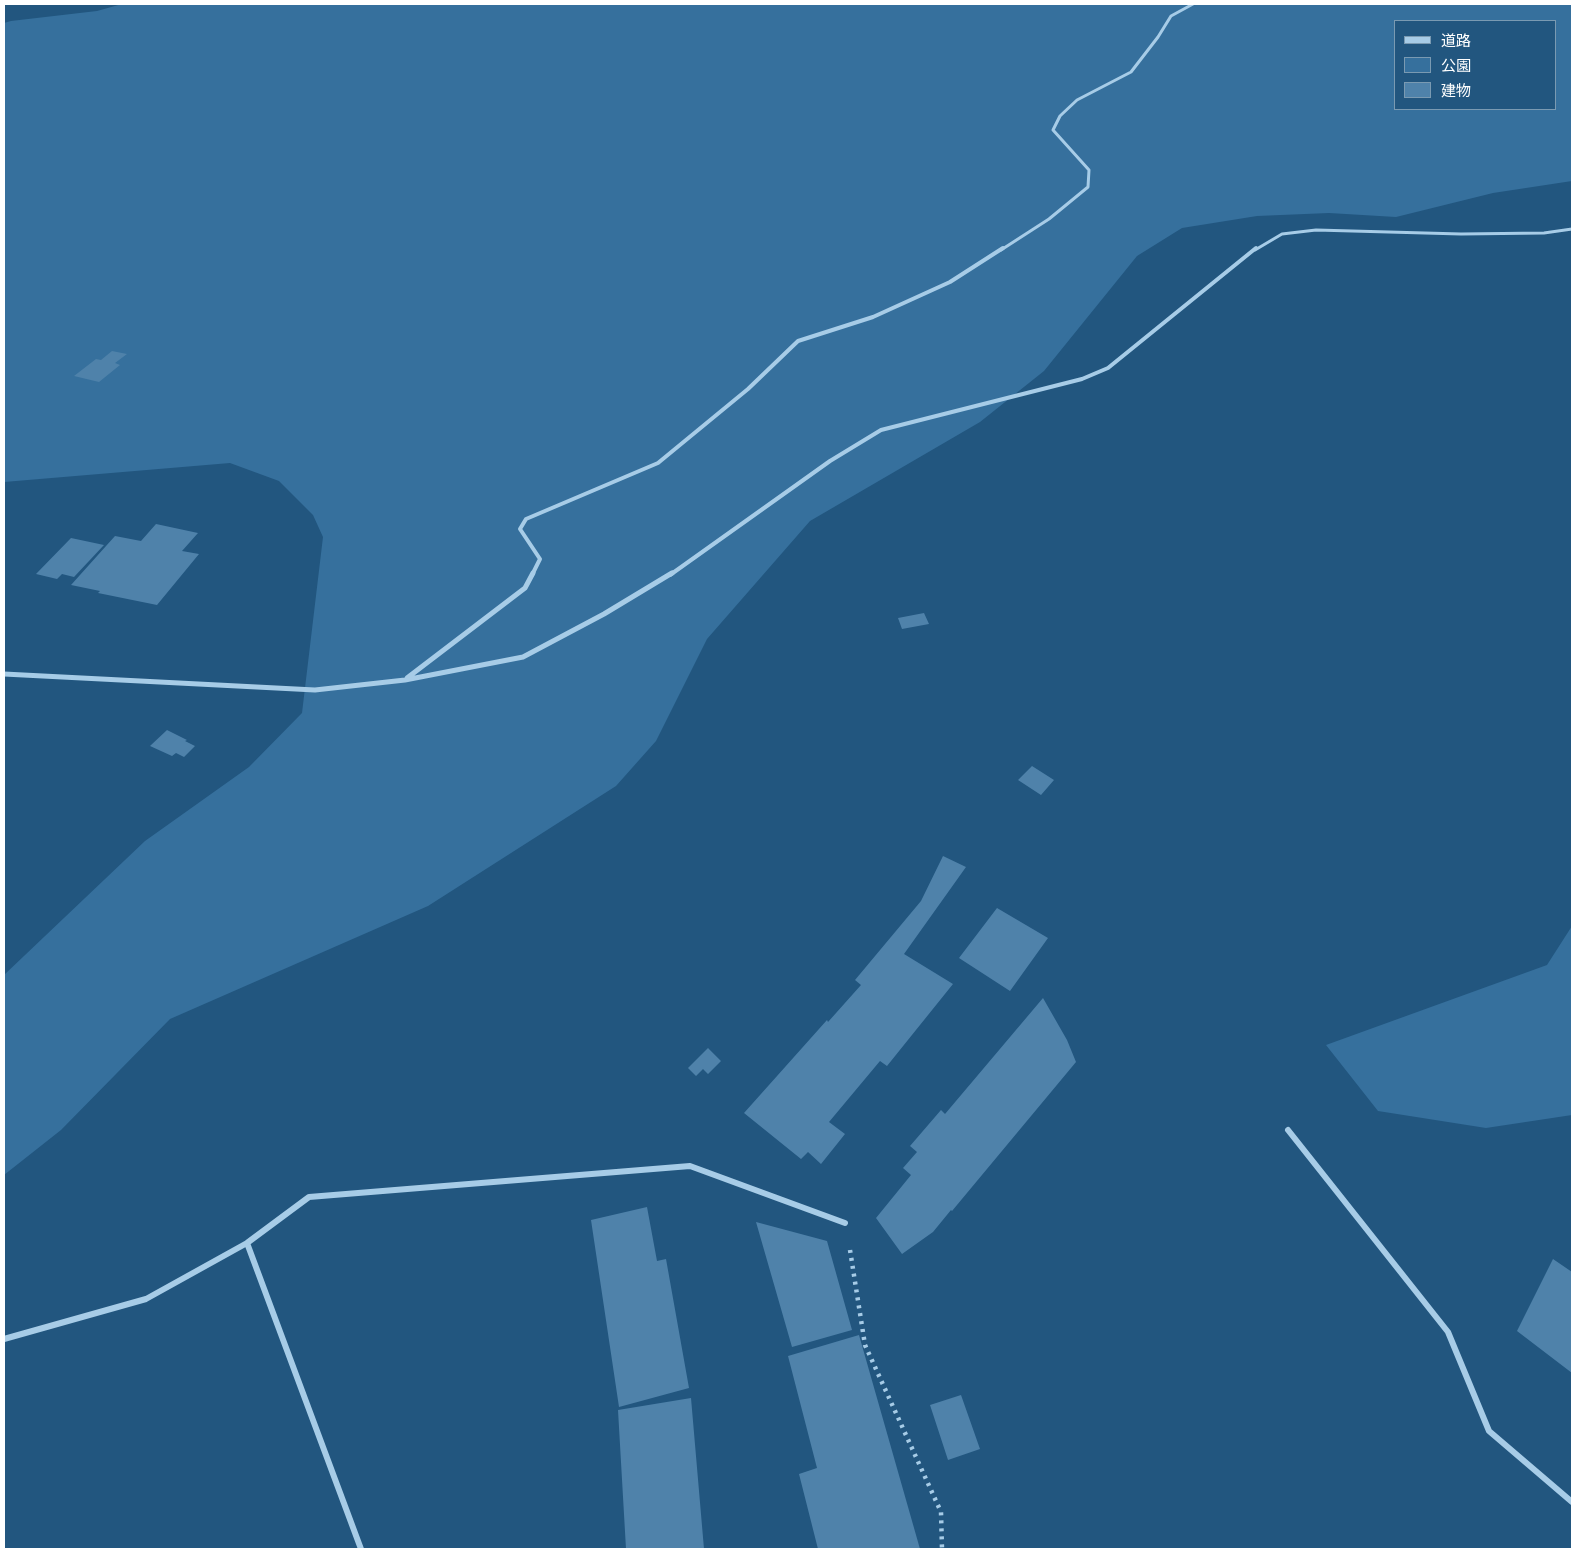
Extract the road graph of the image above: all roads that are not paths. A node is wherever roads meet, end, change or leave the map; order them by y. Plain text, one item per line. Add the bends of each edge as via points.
1 (1194, 4) edge
2 (1572, 229) edge
3 (4, 674) edge
4 (405, 680) junction
5 (1288, 1130) dead end
6 (845, 1223) road end
7 (247, 1243) junction
8 (4, 1339) edge
9 (1572, 1502) edge
10 (360, 1549) edge

1 - 4 street via 1171,16 1131,72 1077,100 1060,116 1053,130 1089,170 1088,186 1081,192 1049,219 950,282 873,317 798,342 748,389 658,463 526,519 520,529 540,559 525,588
2 - 4 street via 1461,234 1316,230 1282,234 1258,247 1108,368 1082,379 881,430 830,461 684,566 532,653
3 - 4 street via 315,690
5 - 9 street via 1448,1332 1488,1432
6 - 7 street via 690,1166 309,1197
7 - 8 street via 146,1299
7 - 10 street

